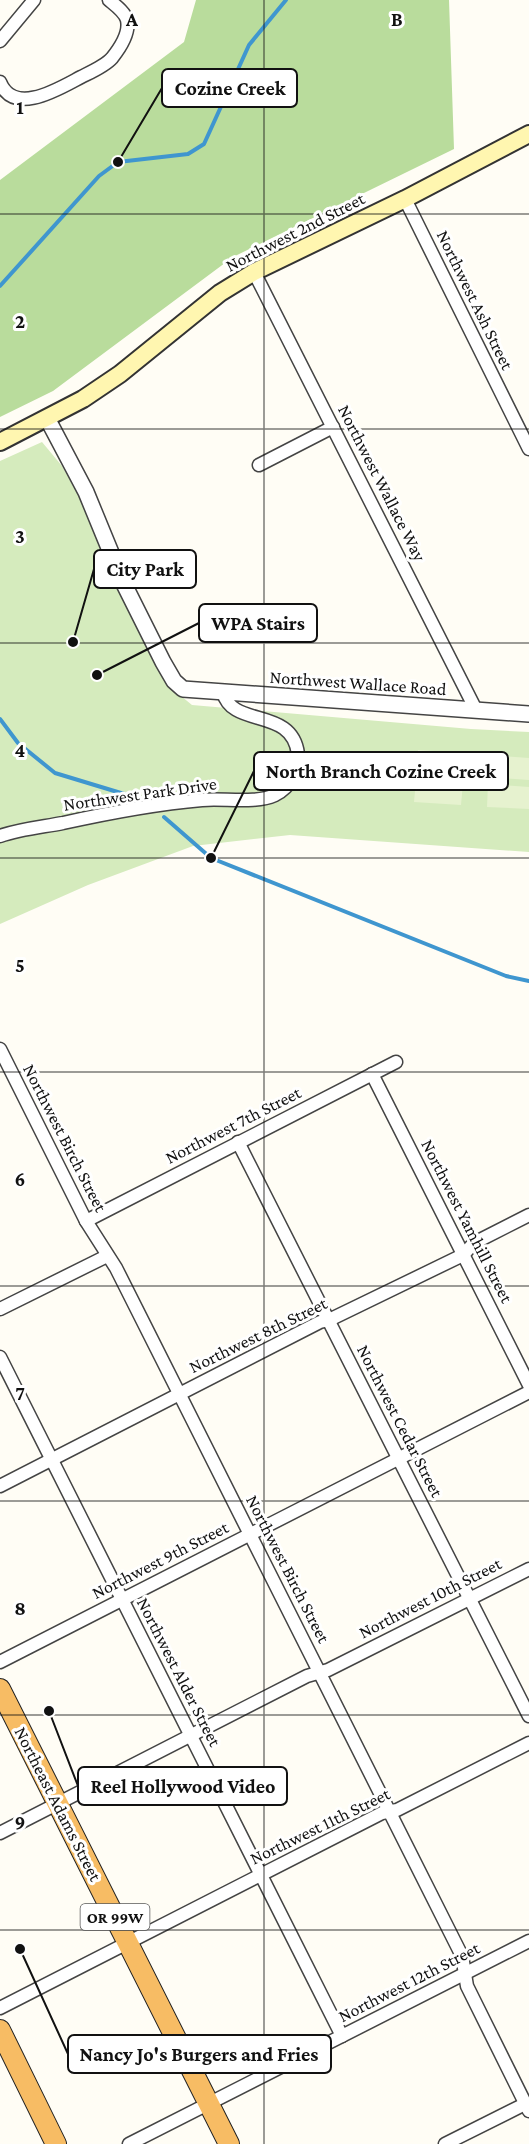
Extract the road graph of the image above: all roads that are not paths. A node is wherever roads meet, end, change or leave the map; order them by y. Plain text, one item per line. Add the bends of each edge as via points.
1 (34, 0) edge
2 (109, 0) edge
3 (0, 41) edge
4 (0, 82) edge
5 (529, 134) edge
6 (405, 199) junction
7 (254, 272) junction
8 (47, 418) junction
9 (333, 427) junction
10 (0, 442) edge
11 (529, 449) edge
12 (259, 465) dead end
13 (223, 692) junction
14 (476, 710) junction
15 (529, 714) edge
16 (0, 836) edge
17 (0, 1049) edge
18 (396, 1062) dead end
19 (372, 1074) junction
20 (238, 1142) junction
21 (529, 1215) edge
22 (86, 1221) junction
23 (464, 1255) junction
24 (108, 1256) junction
25 (0, 1310) edge
26 (329, 1320) junction
27 (0, 1357) edge
28 (529, 1385) edge
29 (529, 1392) edge
30 (179, 1393) junction
31 (399, 1458) junction
32 (51, 1460) junction
33 (0, 1486) edge
34 (250, 1534) junction
35 (529, 1569) edge
36 (122, 1600) junction
37 (468, 1600) junction
38 (0, 1662) edge
39 (320, 1672) junction
40 (0, 1689) edge
41 (529, 1716) edge
42 (190, 1735) junction
43 (529, 1743) edge
44 (57, 1803) junction
45 (389, 1812) junction
46 (0, 1833) edge
47 (260, 1875) junction
48 (529, 1941) edge
49 (128, 1942) junction
50 (465, 1974) junction
51 (0, 2008) edge
52 (0, 2030) edge
53 (342, 2036) junction
54 (208, 2103) junction
55 (527, 2108) edge
56 (56, 2144) edge
57 (129, 2144) edge
58 (229, 2144) edge
59 (445, 2144) edge

1 - 3 street
2 - 4 street via 126,18 127,27 111,59 46,95 28,99 13,95
5 - 6 main road, Northwest 2nd Street
6 - 7 main road, Northwest 2nd Street
6 - 11 street, Northwest Ash Street
7 - 8 main road, Northwest 2nd Street via 212,300 120,374
7 - 9 street, Northwest Wallace Way
8 - 10 main road, Northwest 2nd Street
8 - 13 street, Northwest Wallace Road via 174,681 183,689
9 - 12 street
9 - 14 street, Northwest Wallace Way
13 - 14 street, Northwest Wallace Road
13 - 16 street, Northwest Park Drive via 227,704 235,710 270,720 288,731 295,742 295,775 276,795 203,800 98,815
14 - 15 street, Northwest Wallace Road
17 - 22 street, Northwest Birch Street
18 - 19 street, Northwest 7th Street
19 - 20 street, Northwest 7th Street
19 - 23 street, Northwest Yamhill Street
20 - 22 street, Northwest 7th Street
20 - 26 street, Northwest Cedar Street
21 - 23 street, Northwest 8th Street via 474,1243
22 - 24 street, Northwest Birch Street
23 - 26 street, Northwest 8th Street
23 - 28 street, Northwest Yamhill Street
24 - 25 street
24 - 30 street, Northwest Birch Street
26 - 30 street, Northwest 8th Street
26 - 31 street, Northwest Cedar Street
27 - 32 street, Northwest Alder Street
29 - 31 street, Northwest 9th Street
30 - 32 street, Northwest 8th Street
30 - 34 street, Northwest Birch Street
31 - 34 street, Northwest 9th Street
31 - 37 street, Northwest Cedar Street
32 - 33 street, Northwest 8th Street
32 - 36 street, Northwest Alder Street
34 - 36 street, Northwest 9th Street
34 - 39 street, Northwest Birch Street
35 - 37 street, Northwest 10th Street
36 - 38 street, Northwest 9th Street
36 - 42 street, Northwest Alder Street
37 - 39 street, Northwest 10th Street
37 - 41 street, Northwest Cedar Street
39 - 42 street, Northwest 10th Street
39 - 45 street, Northwest Birch Street
40 - 44 highway, Northeast Adams Street / OR 99W
42 - 44 street, Northwest 10th Street
42 - 47 street, Northwest Alder Street
43 - 45 street, Northwest 11th Street
44 - 46 street, Northwest 10th Street
44 - 49 highway, Northeast Adams Street / OR 99W
45 - 47 street, Northwest 11th Street
45 - 50 street, Northwest Birch Street via 462,1956
47 - 49 street, Northwest 11th Street
47 - 53 street, Northwest Alder Street
48 - 50 street, Northwest 12th Street
49 - 51 street, Northwest 11th Street
49 - 54 highway, Northeast Adams Street / OR 99W
50 - 53 street, Northwest 12th Street
50 - 55 street, Northwest Birch Street via 467,1986
52 - 56 highway
53 - 54 street, Northwest 12th Street
54 - 57 street, Northwest 12th Street
54 - 58 highway, Northeast Adams Street / OR 99W
55 - 59 street

